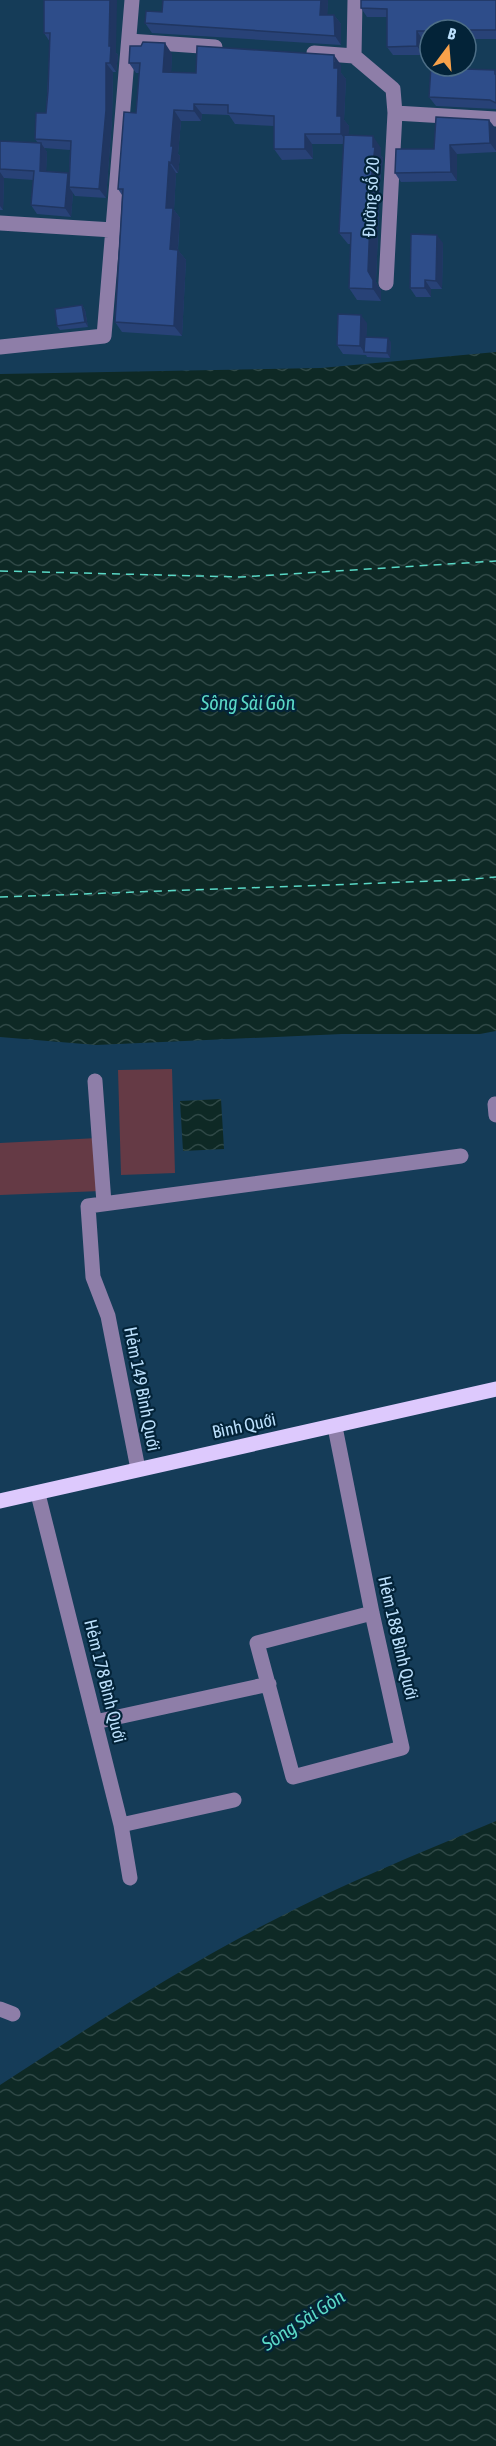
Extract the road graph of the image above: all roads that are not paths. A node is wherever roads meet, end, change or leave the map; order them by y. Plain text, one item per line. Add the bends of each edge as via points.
1 (132, 0) edge
2 (355, 0) edge
3 (129, 41) junction
4 (235, 48) edge
5 (295, 52) edge
6 (354, 56) junction
7 (395, 113) junction
8 (496, 119) edge
9 (0, 223) edge
10 (113, 230) junction
11 (386, 284) dead end
12 (0, 347) edge
13 (95, 1081) dead end
14 (461, 1156) dead end
15 (104, 1203) junction
16 (496, 1389) edge
17 (335, 1427) junction
18 (138, 1469) junction
19 (38, 1494) junction
20 (0, 1501) edge
21 (372, 1613) junction
22 (269, 1684) junction
23 (95, 1722) junction
24 (234, 1800) dead end
25 (121, 1826) junction
26 (130, 1878) dead end

1 - 3 street
2 - 6 street
3 - 4 street
3 - 10 street
5 - 6 street
6 - 7 street, Đường số 20 via 393,89
7 - 8 street
7 - 11 street, Đường số 20
9 - 10 street
10 - 12 street via 104,336
13 - 15 street
14 - 15 street
15 - 18 street, Hẻm 149 Bình Quới via 88,1206 93,1277 108,1316
16 - 17 main road, Bình Quới
17 - 18 main road, Bình Quới
17 - 21 street, Hẻm 188 Bình Quới
18 - 19 main road, Bình Quới
19 - 20 main road, Bình Quới
19 - 23 street, Hẻm 178 Bình Quới
21 - 22 street via 257,1643
21 - 22 street, Hẻm 188 Bình Quới via 402,1748 293,1777
22 - 23 street
23 - 25 street, Hẻm 178 Bình Quới
24 - 25 street
25 - 26 street, Hẻm 178 Bình Quới

